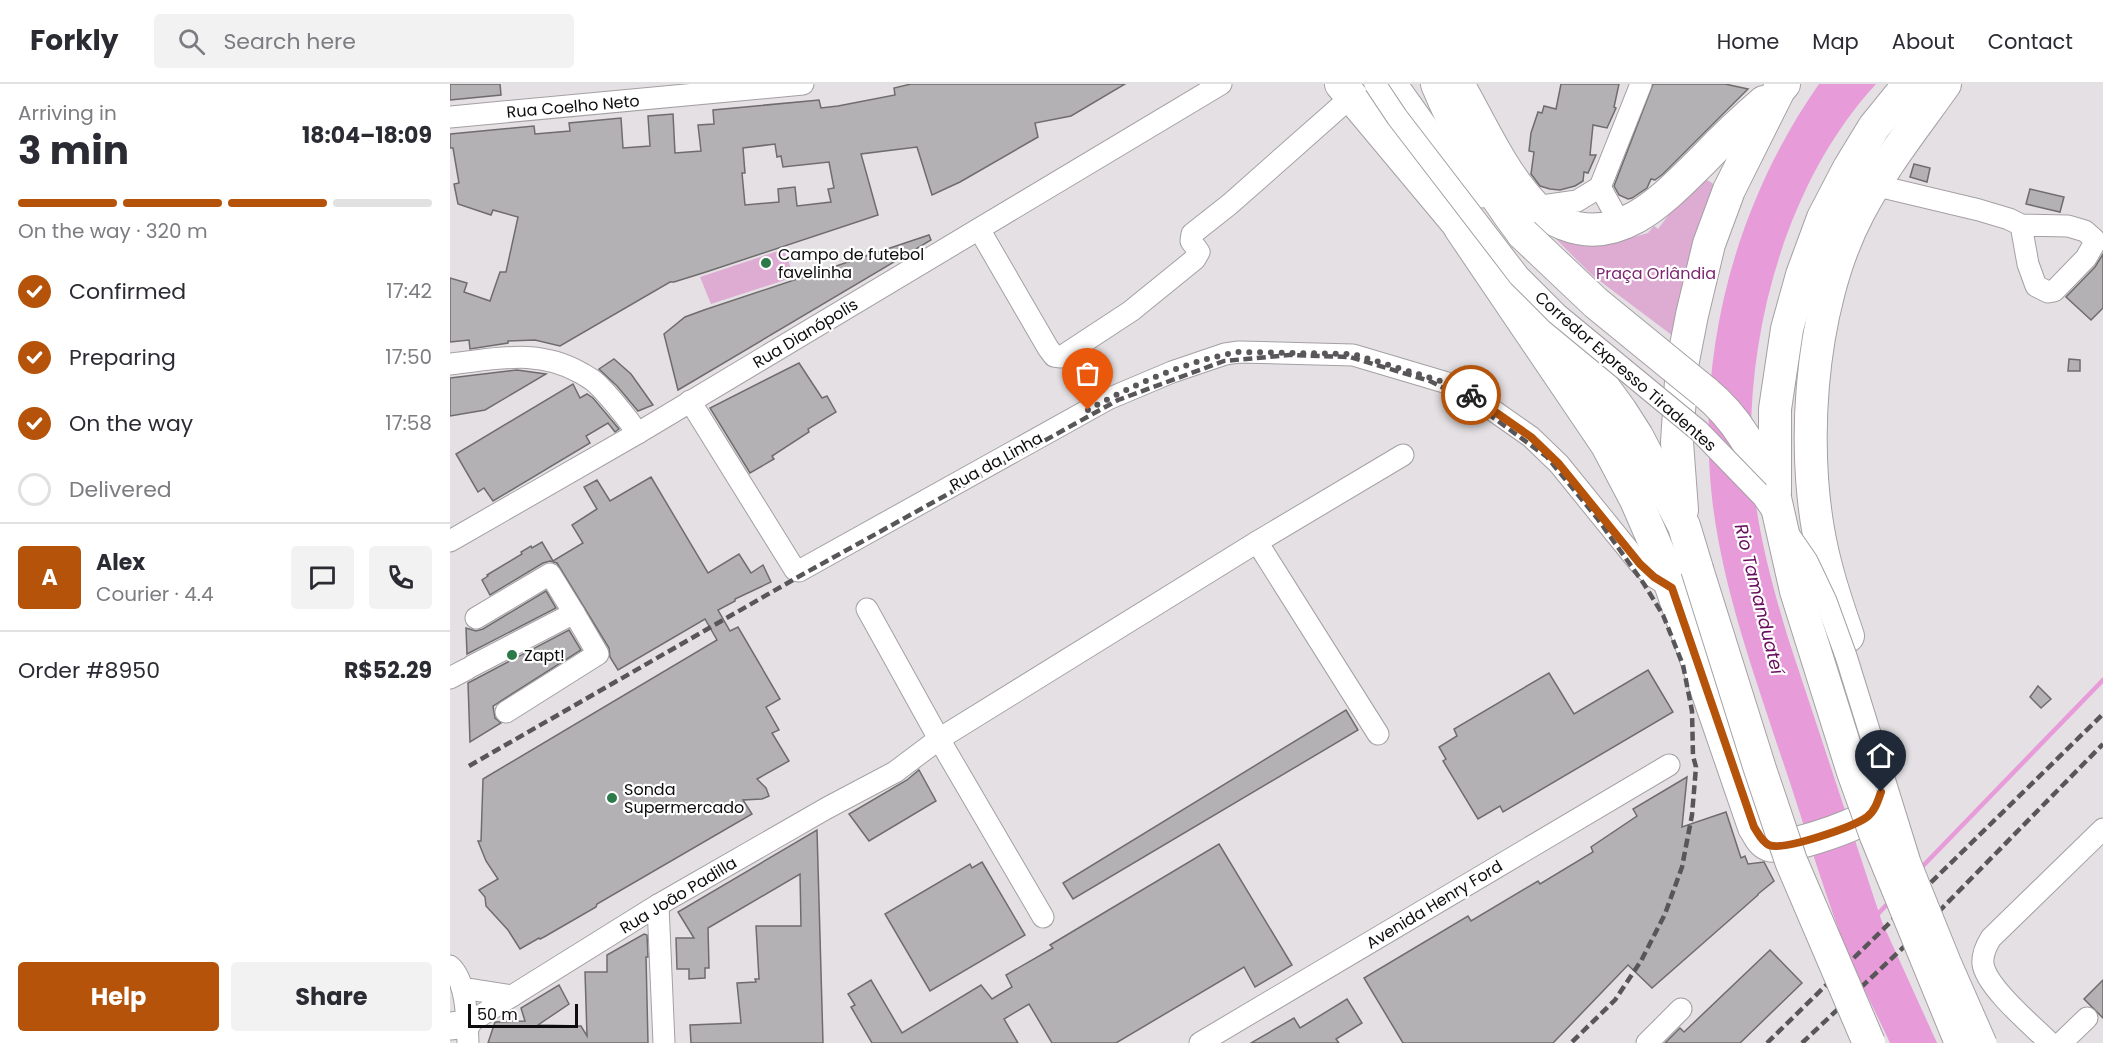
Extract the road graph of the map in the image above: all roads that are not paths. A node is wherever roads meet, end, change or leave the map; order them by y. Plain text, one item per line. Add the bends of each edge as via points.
1 (803, 84) edge
2 (1221, 84) edge
3 (1397, 84) edge
4 (1437, 84) edge
5 (1458, 84) edge
6 (1641, 84) edge
7 (1909, 84) edge
8 (1945, 84) edge
9 (1781, 87) edge
10 (1356, 88) edge
11 (450, 117) edge
12 (1874, 185) junction
13 (1600, 187) junction
14 (1522, 219) junction
15 (1621, 225) junction
16 (2021, 225) dead end
17 (1460, 228) junction
18 (979, 229) junction
19 (450, 363) edge
20 (690, 401) junction
21 (638, 433) junction
22 (1403, 455) dead end
23 (1775, 498) junction
24 (1684, 526) junction
25 (450, 542) edge
26 (1257, 542) junction
27 (1672, 588) junction
28 (867, 609) dead end
29 (574, 613) junction
30 (476, 618) dead end
31 (463, 671) edge
32 (506, 712) dead end
33 (1378, 734) dead end
34 (939, 739) junction
35 (1669, 765) dead end
36 (2103, 829) edge
37 (658, 904) junction
38 (1043, 916) dead end
39 (450, 966) edge
40 (462, 988) junction
41 (512, 996) junction
42 (1681, 1009) dead end
43 (2087, 1018) dead end
44 (462, 1031) edge
45 (664, 1043) edge
46 (1200, 1043) edge
47 (1647, 1043) edge
48 (1869, 1043) edge
49 (1961, 1043) edge
50 (1986, 1043) edge
51 (2050, 1043) edge
52 (2061, 1043) edge

1 - 11 street, Rua Coelho Neto
2 - 18 street, Rua Dianópolis
3 - 14 street via 1484,198
4 - 14 highway via 1485,180
5 - 14 highway via 1505,166
6 - 13 street
7 - 23 highway via 1874,127 1849,168 1823,218 1802,275 1786,329 1775,409
8 - 12 highway
9 - 15 highway via 1658,203
9 - 24 highway via 1729,190 1709,244 1692,315 1682,366 1677,442
10 - 17 highway
10 - 18 street via 1194,232 1191,238 1199,252 1197,257 1131,311 1062,357 1054,356 1047,348
10 - 50 street, Corredor Expresso Tiradentes, bridge via 1397,117 1519,276 1557,314 1699,431 1763,496 1807,561 1846,656 1910,862
12 - 16 street via 1979,210
12 - 27 highway via 1842,252 1823,317 1813,376 1810,438 1825,565 1885,760 1881,792 1867,817 1829,834 1779,846 1768,845 1761,839
13 - 14 street via 1577,201
13 - 15 street
14 - 15 highway via 1553,219 1578,228 1600,230
14 - 23 highway, bridge via 1596,303 1717,402 1744,434
17 - 24 highway via 1602,385 1637,436
17 - 27 highway via 1607,445 1636,500
18 - 20 street, Rua Dianópolis
19 - 21 street via 521,356 568,366 594,381
20 - 21 street, Rua Dianópolis
20 - 27 street, Rua da Linha via 799,571 1108,399 1172,372 1239,352 1353,354 1453,385 1523,431 1559,464 1640,564
21 - 25 street, Rua Dianópolis
22 - 26 street, Rua João Padilla
23 - 49 highway, bridge via 1796,591 1853,772
24 - 48 highway, bridge via 1791,861
26 - 33 street
26 - 34 street, Rua João Padilla
28 - 34 street
29 - 30 street via 550,574
29 - 31 street
29 - 32 street via 598,654
34 - 37 street, Rua João Padilla via 895,772
34 - 38 street
35 - 46 street, Avenida Henry Ford
36 - 51 street via 1991,938 1984,953 1983,966 1991,983
37 - 41 street, Rua João Padilla
37 - 45 street
39 - 40 street
40 - 41 street
40 - 44 street
41 - 44 street, Rua João Padilla
42 - 47 street
43 - 52 street

